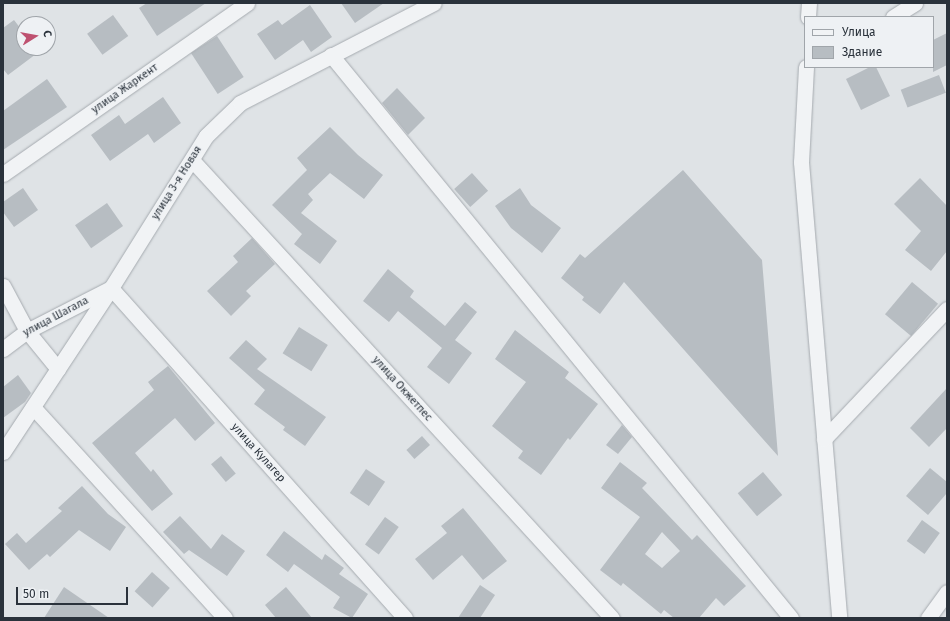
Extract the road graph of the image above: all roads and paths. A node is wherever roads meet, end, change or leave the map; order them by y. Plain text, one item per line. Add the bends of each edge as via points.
1 (248, 3) edge
2 (434, 3) edge
3 (809, 3) edge
4 (915, 3) edge
5 (808, 16) edge
6 (895, 16) edge
7 (331, 55) junction
8 (808, 68) edge
9 (192, 160) junction
10 (3, 174) edge
11 (3, 286) edge
12 (111, 288) junction
13 (947, 309) edge
14 (27, 331) junction
15 (3, 349) edge
16 (58, 369) junction
17 (33, 407) junction
18 (824, 439) junction
19 (3, 452) edge
20 (947, 592) edge
21 (225, 618) edge
22 (405, 618) edge
23 (612, 618) edge
24 (792, 618) edge
25 (839, 618) edge
26 (928, 618) edge

1 - 10 street, улица Жаркент
2 - 7 street, улица 3-я Новая
3 - 5 street
4 - 6 street
7 - 9 street, улица 3-я Новая via 240,102 206,136
7 - 24 street
8 - 18 street via 801,162
9 - 12 street, улица 3-я Новая
9 - 23 street, улица Окжетпес
11 - 14 street
12 - 14 street, улица Шагала
12 - 16 street, улица 3-я Новая
12 - 22 street, улица Кулагер
13 - 18 street
14 - 15 street, улица Шагала
14 - 16 street
16 - 17 street, улица 3-я Новая
17 - 19 street, улица 3-я Новая
17 - 21 street
18 - 25 street
20 - 26 street

